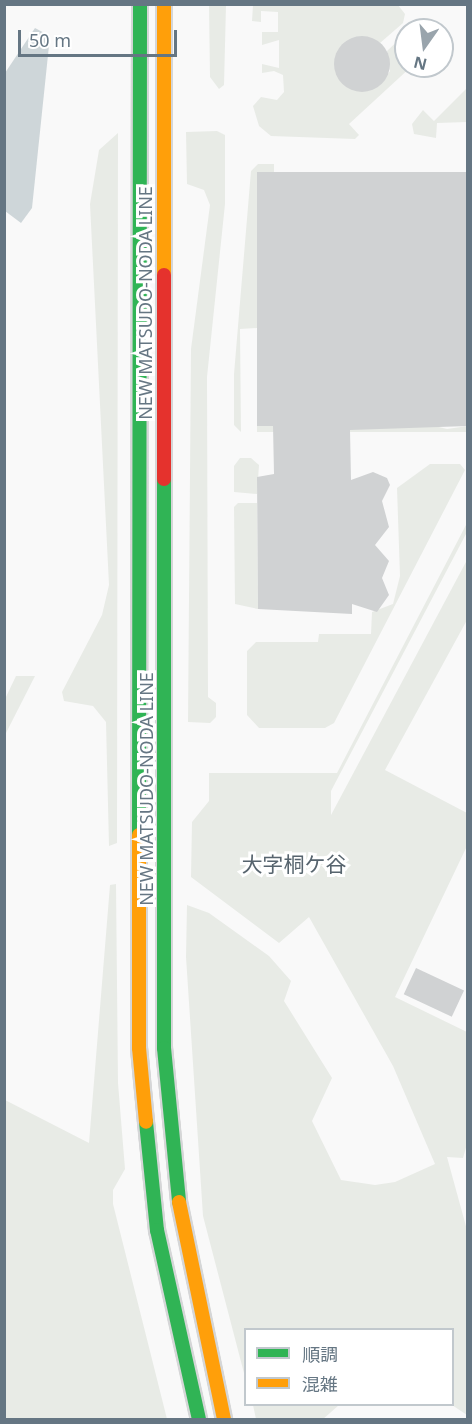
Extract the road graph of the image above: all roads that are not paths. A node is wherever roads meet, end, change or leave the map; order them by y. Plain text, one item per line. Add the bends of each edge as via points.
1 (140, 4) edge
2 (164, 4) edge
3 (200, 1419) edge
4 (224, 1419) edge

1 - 3 main road, NEW MATSUDO-NODA LINE via 140,1058 157,1230
2 - 4 main road, NEW MATSUDO-NODA LINE via 166,1111 189,1270

